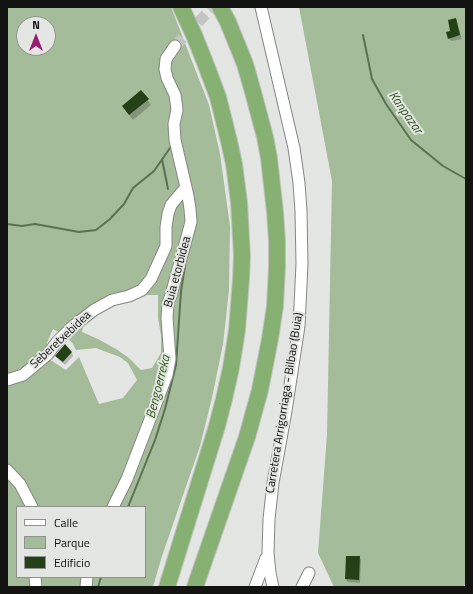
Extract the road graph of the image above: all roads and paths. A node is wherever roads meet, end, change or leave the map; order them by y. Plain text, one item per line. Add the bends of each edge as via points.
1 (181, 7) edge
2 (220, 7) edge
3 (261, 7) edge
4 (175, 46) tunnel mouth
5 (186, 187) junction
6 (7, 380) edge
7 (7, 470) edge
8 (31, 506) edge
9 (114, 506) edge
10 (268, 553) junction
11 (309, 574) dead end
12 (272, 584) edge
13 (256, 586) edge
14 (167, 587) edge
15 (195, 587) edge
16 (302, 587) edge

1 - 14 highway via 218,98 229,141 239,202 242,256 236,330 224,399
2 - 15 highway via 245,64 265,137 275,212 277,267 275,306 260,390 247,437
3 - 10 street, Carretera Arrigorriaga - Bilbao (Buia) via 294,148 301,211 302,264 299,326 273,484
4 - 5 street, Buia etorbidea via 166,59 165,69 175,96 175,140
5 - 6 street, Seberetxebidea via 170,205 166,246 152,279 142,290 112,300 94,310 72,327 48,354 23,375
5 - 9 street, Buia etorbidea via 191,222 168,303 170,359 167,375 127,479
7 - 8 street via 20,484
10 - 12 street, Carretera Arrigorriaga - Bilbao (Buia)
10 - 13 street
11 - 16 street
12 - 13 street via 262,582

